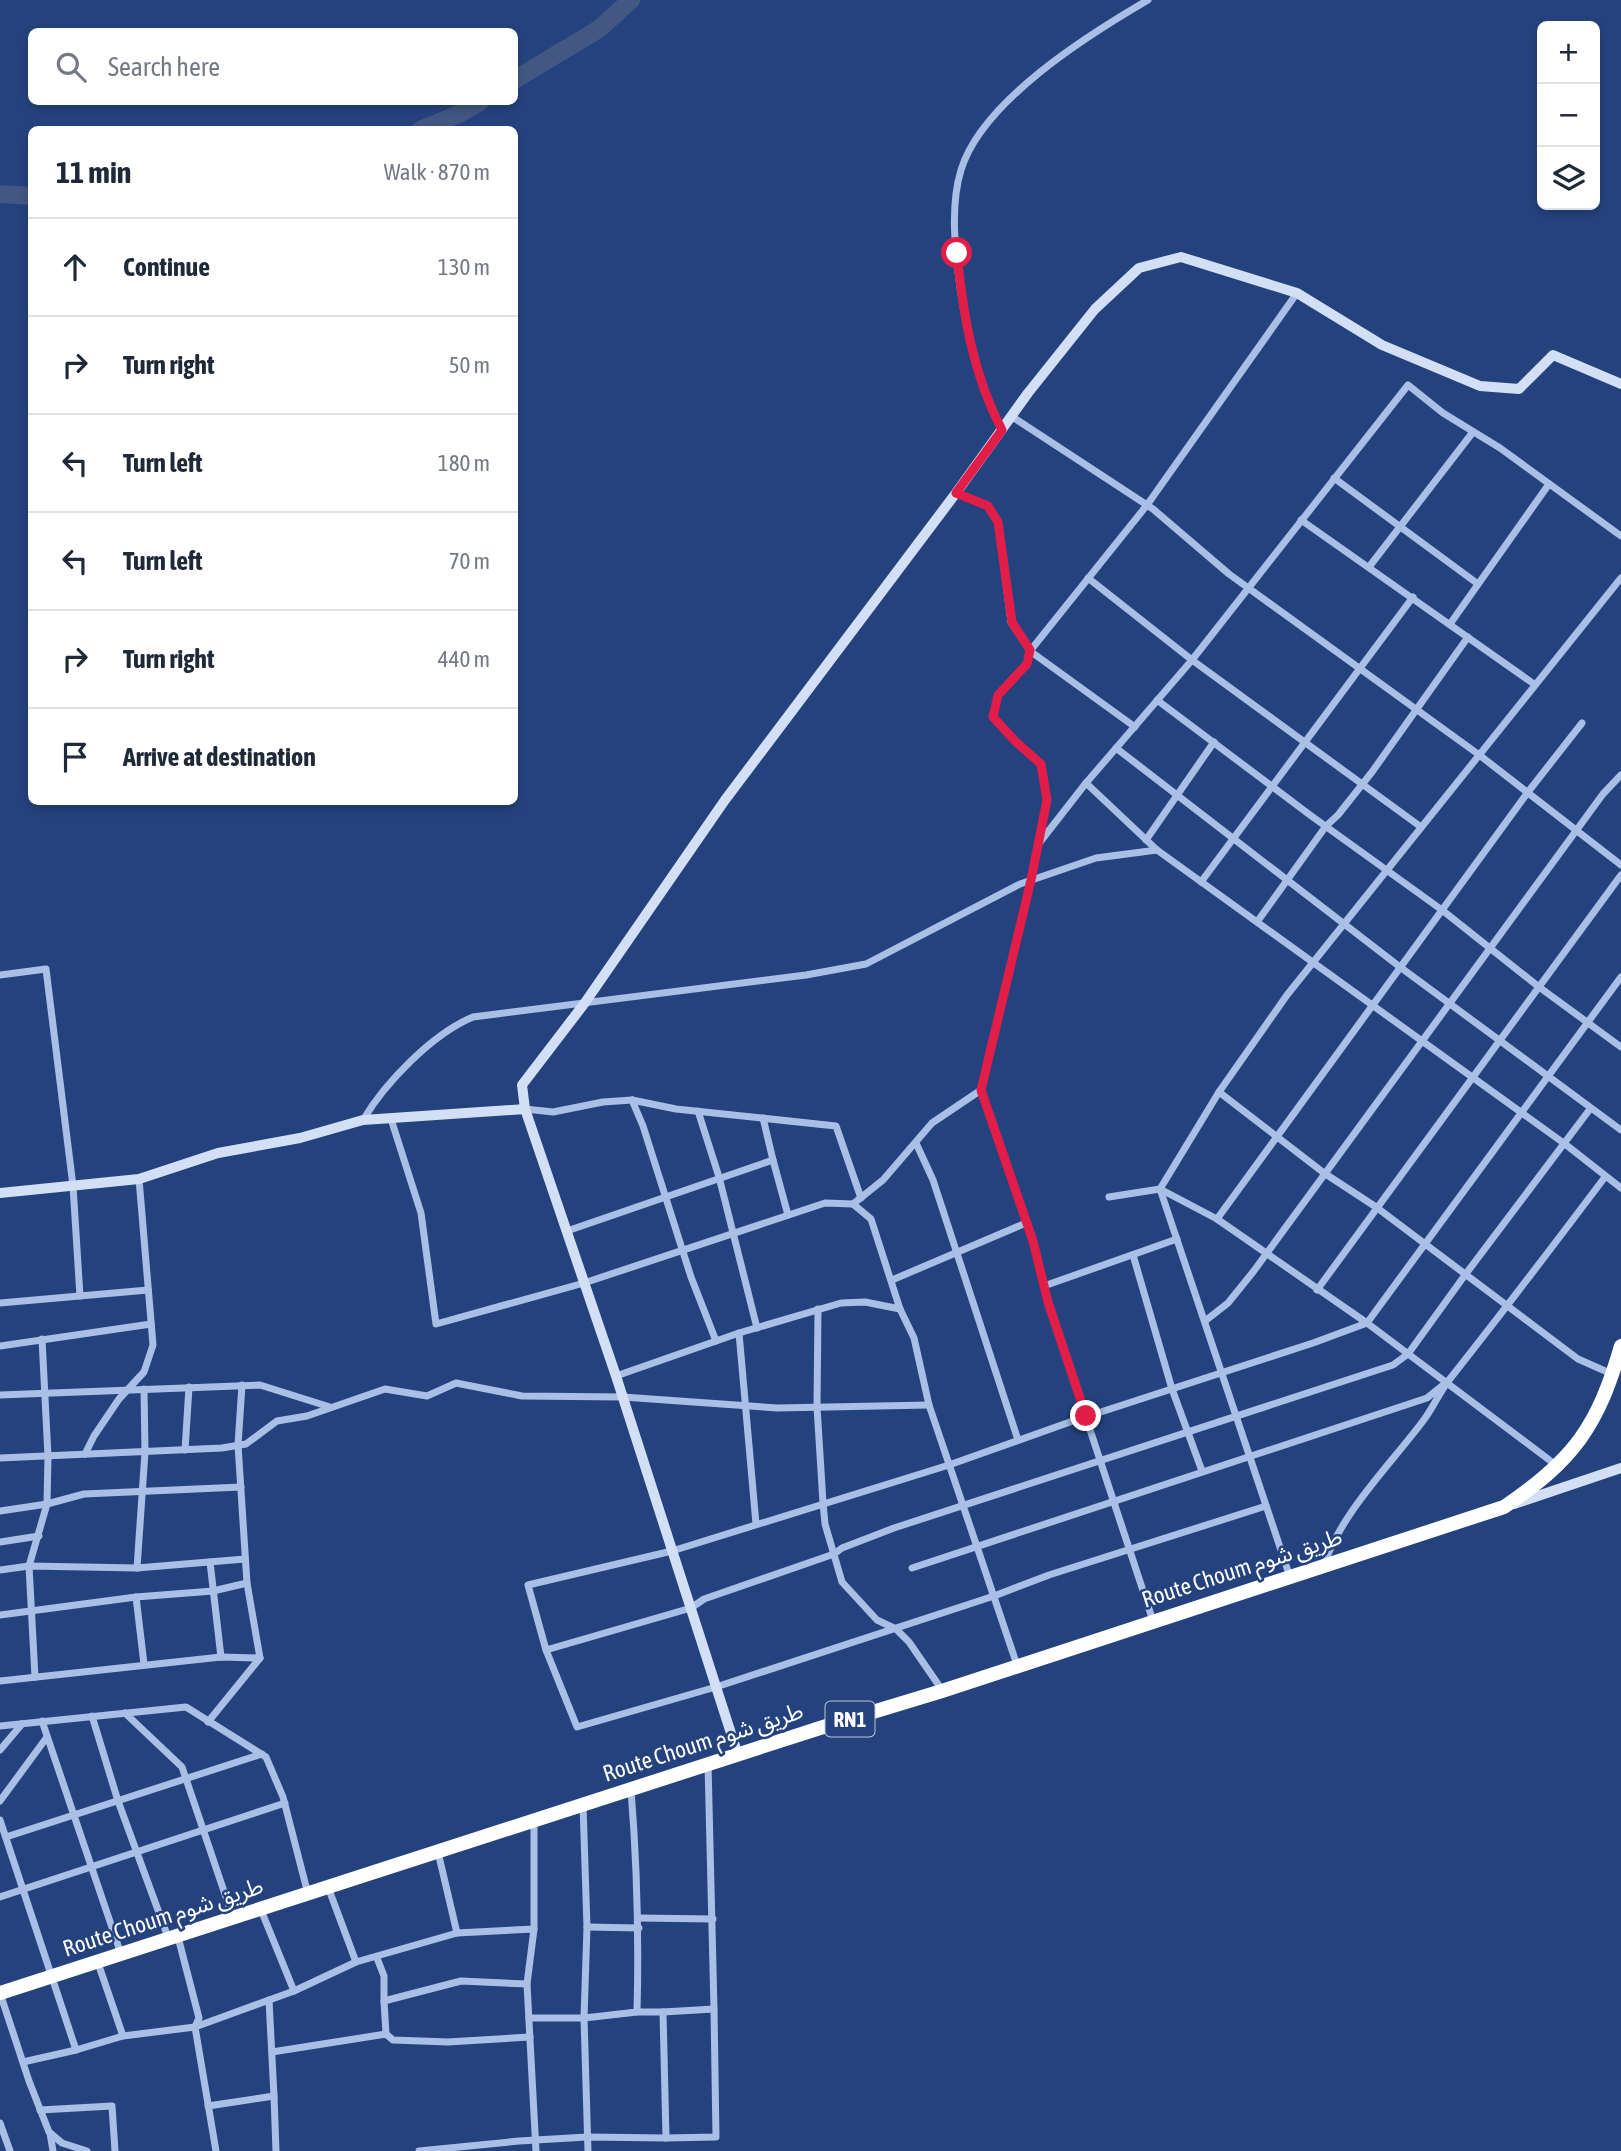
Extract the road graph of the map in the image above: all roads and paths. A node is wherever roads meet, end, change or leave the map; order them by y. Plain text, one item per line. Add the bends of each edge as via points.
1 (1148, 0) edge
2 (1297, 293) junction
3 (1621, 384) edge
4 (1011, 416) junction
5 (1002, 430) junction
6 (1474, 432) junction
7 (1334, 478) junction
8 (1549, 484) junction
9 (956, 493) junction
10 (1147, 505) junction
11 (1301, 520) junction
12 (1400, 526) junction
13 (1621, 536) edge
14 (1369, 567) junction
15 (1088, 578) junction
16 (1621, 578) edge
17 (1478, 584) junction
18 (1249, 589) junction
19 (1413, 597) junction
20 (1450, 624) junction
21 (1468, 637) junction
22 (1030, 650) junction
23 (1192, 660) junction
24 (1360, 669) junction
25 (1534, 684) junction
26 (1157, 700) junction
27 (1416, 710) junction
28 (1582, 723) dead end
29 (1135, 727) junction
30 (1214, 742) junction
31 (1305, 742) junction
32 (1116, 748) junction
33 (1478, 754) junction
34 (1621, 775) edge
35 (1086, 783) junction
36 (1363, 784) junction
37 (1273, 787) junction
38 (1528, 792) junction
39 (1177, 795) junction
40 (1326, 826) junction
41 (1421, 827) junction
42 (1577, 829) junction
43 (1234, 839) junction
44 (1146, 840) junction
45 (1038, 845) junction
46 (1157, 850) junction
47 (1621, 864) edge
48 (1387, 869) junction
49 (1621, 875) edge
50 (1031, 880) junction
51 (1288, 880) junction
52 (1201, 882) junction
53 (1442, 910) junction
54 (1257, 922) junction
55 (1344, 923) junction
56 (1489, 948) junction
57 (1313, 962) junction
58 (1400, 967) junction
59 (0, 975) edge
60 (1621, 977) edge
61 (1539, 987) junction
62 (1449, 1003) junction
63 (584, 1004) junction
64 (1373, 1006) junction
65 (1587, 1022) junction
66 (1422, 1041) junction
67 (1500, 1041) junction
68 (1621, 1047) edge
69 (1548, 1076) junction
70 (1473, 1078) junction
71 (981, 1090) junction
72 (1219, 1093) junction
73 (632, 1100) junction
74 (525, 1109) junction
75 (1590, 1109) junction
76 (698, 1111) junction
77 (1522, 1113) junction
78 (763, 1118) junction
79 (391, 1119) junction
80 (363, 1120) junction
81 (1621, 1130) edge
82 (1275, 1136) junction
83 (916, 1143) junction
84 (1566, 1144) junction
85 (773, 1160) junction
86 (1324, 1173) junction
87 (719, 1177) junction
88 (1605, 1177) junction
89 (139, 1179) junction
90 (73, 1186) junction
91 (1621, 1188) edge
92 (1160, 1189) junction
93 (0, 1193) edge
94 (665, 1196) junction
95 (1110, 1197) dead end
96 (861, 1198) junction
97 (853, 1204) junction
98 (1376, 1207) junction
99 (788, 1215) junction
100 (1217, 1219) junction
101 (1026, 1223) junction
102 (567, 1231) junction
103 (732, 1234) junction
104 (1177, 1239) junction
105 (1424, 1244) junction
106 (682, 1251) junction
107 (957, 1254) junction
108 (1265, 1254) junction
109 (1133, 1255) junction
110 (1465, 1275) junction
111 (892, 1280) junction
112 (584, 1283) junction
113 (1044, 1286) junction
114 (148, 1290) junction
115 (1317, 1290) junction
116 (80, 1296) junction
117 (0, 1303) edge
118 (1507, 1307) junction
119 (900, 1308) junction
120 (818, 1309) junction
121 (1205, 1321) junction
122 (1367, 1322) junction
123 (151, 1324) junction
124 (757, 1328) junction
125 (739, 1334) junction
126 (42, 1339) junction
127 (716, 1341) junction
128 (0, 1346) edge
129 (1621, 1346) edge
130 (1408, 1354) junction
131 (1223, 1373) junction
132 (1613, 1374) junction
133 (616, 1376) junction
134 (1447, 1382) junction
135 (242, 1385) junction
136 (189, 1387) junction
137 (1172, 1389) junction
138 (127, 1390) junction
139 (144, 1390) junction
140 (43, 1393) junction
141 (0, 1395) edge
142 (622, 1397) junction
143 (929, 1405) junction
144 (746, 1406) junction
145 (817, 1407) junction
146 (331, 1408) junction
147 (1086, 1416) junction
148 (1237, 1416) junction
149 (1188, 1432) junction
150 (1018, 1440) junction
151 (238, 1445) junction
152 (185, 1450) junction
153 (145, 1452) junction
154 (85, 1454) junction
155 (1250, 1455) junction
156 (48, 1456) junction
157 (0, 1458) edge
158 (1102, 1461) junction
159 (950, 1465) junction
160 (1558, 1466) junction
161 (1621, 1468) edge
162 (1202, 1471) junction
163 (241, 1486) junction
164 (142, 1491) junction
165 (1115, 1501) junction
166 (823, 1503) junction
167 (47, 1504) junction
168 (963, 1506) junction
169 (1266, 1506) junction
170 (1504, 1507) junction
171 (0, 1511) edge
172 (756, 1524) junction
173 (39, 1536) junction
174 (0, 1542) edge
175 (978, 1548) junction
176 (1130, 1550) junction
177 (672, 1551) junction
178 (834, 1554) junction
179 (246, 1559) junction
180 (210, 1562) junction
181 (29, 1566) junction
182 (1324, 1566) junction
183 (137, 1568) junction
184 (912, 1568) dead end
185 (0, 1570) edge
186 (1290, 1577) junction
187 (247, 1583) junction
188 (214, 1591) junction
189 (994, 1596) junction
190 (136, 1597) junction
191 (691, 1608) junction
192 (31, 1612) junction
193 (0, 1615) edge
194 (1153, 1621) junction
195 (896, 1629) junction
196 (546, 1650) junction
197 (222, 1657) junction
198 (260, 1658) junction
199 (144, 1664) junction
200 (1017, 1665) junction
201 (35, 1677) junction
202 (0, 1681) edge
203 (716, 1687) junction
204 (942, 1691) junction
205 (125, 1713) junction
206 (92, 1716) junction
207 (42, 1721) junction
208 (208, 1722) junction
209 (22, 1724) junction
210 (0, 1726) edge
211 (47, 1737) junction
212 (0, 1750) edge
213 (262, 1754) junction
214 (738, 1755) junction
215 (708, 1764) junction
216 (186, 1779) junction
217 (631, 1790) junction
218 (0, 1801) edge
219 (118, 1801) junction
220 (285, 1803) junction
221 (583, 1805) junction
222 (74, 1815) junction
223 (0, 1820) edge
224 (534, 1821) junction
225 (203, 1830) junction
226 (6, 1837) junction
227 (136, 1852) junction
228 (438, 1852) junction
229 (91, 1867) junction
230 (328, 1888) junction
231 (23, 1889) junction
232 (308, 1894) junction
233 (0, 1897) edge
234 (261, 1910) junction
235 (639, 1918) junction
236 (234, 1919) junction
237 (713, 1919) junction
238 (587, 1927) junction
239 (639, 1927) junction
240 (534, 1929) junction
241 (457, 1933) junction
242 (174, 1938) junction
243 (121, 1955) junction
244 (376, 1958) junction
245 (356, 1962) junction
246 (98, 1963) junction
247 (51, 1978) junction
248 (527, 1984) junction
249 (294, 1991) junction
250 (0, 1993) edge
251 (269, 2000) junction
252 (384, 2001) junction
253 (714, 2009) junction
254 (637, 2012) junction
255 (663, 2012) junction
256 (529, 2018) junction
257 (584, 2018) junction
258 (195, 2027) junction
259 (386, 2034) junction
260 (123, 2036) junction
261 (530, 2037) junction
262 (76, 2050) junction
263 (272, 2052) junction
264 (23, 2062) junction
265 (274, 2096) junction
266 (208, 2106) junction
267 (40, 2110) junction
268 (0, 2123) edge
269 (49, 2132) junction
270 (587, 2137) junction
271 (666, 2138) junction
272 (535, 2140) junction
273 (479, 2148) edge
274 (10, 2151) edge
275 (53, 2151) edge
276 (88, 2151) edge
277 (115, 2151) edge
278 (216, 2151) edge
279 (276, 2151) edge
280 (419, 2151) edge
281 (536, 2151) edge
282 (588, 2151) edge

1 - 5 street via 1081,41 1027,85 980,131 961,169 955,211 963,309 984,393
2 - 3 street via 1382,345 1480,386 1519,389 1553,355
2 - 4 street via 1181,257 1139,268 1095,309
2 - 10 street
4 - 5 street
4 - 10 street
5 - 9 street
6 - 7 street via 1408,385
6 - 8 street
6 - 12 street
7 - 11 street
7 - 12 street
8 - 13 street
8 - 17 street
9 - 22 street via 988,506 998,522 1012,622
9 - 63 street via 725,800
10 - 15 street
10 - 18 street
11 - 14 street
11 - 18 street
12 - 14 street
12 - 17 street
14 - 19 street
15 - 22 street
15 - 23 street
16 - 25 street
17 - 20 street
18 - 23 street
18 - 24 street
19 - 20 street
19 - 24 street
20 - 21 street
21 - 25 street
21 - 27 street
22 - 29 street
22 - 45 street via 1027,664 998,695 993,717 1041,764 1047,800
23 - 26 street
23 - 31 street
24 - 27 street
24 - 31 street
25 - 33 street
26 - 29 street
26 - 30 street
27 - 33 street
27 - 36 street
28 - 38 street
29 - 32 street
30 - 37 street
30 - 39 street
31 - 36 street
31 - 37 street
32 - 35 street
32 - 39 street
33 - 38 street
33 - 41 street
34 - 42 street
35 - 44 street
35 - 45 street
36 - 40 street
36 - 41 street
37 - 40 street
37 - 43 street
38 - 42 street
38 - 53 street
39 - 43 street
39 - 44 street
40 - 48 street
40 - 51 street
41 - 48 street
42 - 47 street
42 - 56 street
43 - 51 street
43 - 52 street
44 - 46 street
45 - 50 street
46 - 50 street via 1096,858
46 - 52 street
48 - 53 street
48 - 55 street
49 - 61 street
50 - 63 street via 866,964
50 - 71 street
51 - 54 street
51 - 55 street
52 - 54 street
53 - 56 street
53 - 58 street
54 - 57 street
55 - 57 street
55 - 58 street
56 - 61 street
56 - 62 street
57 - 64 street
57 - 72 street
58 - 62 street
58 - 64 street
59 - 90 street via 46,969
60 - 65 street
61 - 65 street
61 - 67 street
62 - 66 street
62 - 67 street
63 - 74 street via 522,1085
63 - 80 street via 473,1017 455,1025 379,1094
64 - 66 street
64 - 82 street
65 - 68 street
65 - 69 street
66 - 70 street
66 - 86 street
67 - 69 street
67 - 70 street
69 - 75 street
69 - 77 street
70 - 77 street
70 - 98 street
71 - 83 street via 932,1123
71 - 101 street
72 - 82 street
72 - 92 street
73 - 74 street via 552,1112
73 - 76 street
73 - 94 street
74 - 79 street
74 - 102 street
75 - 81 street
75 - 84 street
76 - 78 street
76 - 87 street
77 - 84 street
77 - 105 street
78 - 85 street
78 - 96 street via 836,1126
79 - 80 street
79 - 112 street via 421,1213 436,1324
80 - 89 street via 300,1138 218,1153
82 - 86 street
82 - 100 street
83 - 96 street
83 - 107 street
84 - 88 street
84 - 110 street
85 - 87 street
85 - 99 street
86 - 98 street
86 - 108 street
87 - 94 street
87 - 103 street
88 - 91 street
88 - 118 street
89 - 90 street
89 - 114 street
90 - 93 street
90 - 116 street
92 - 95 street
92 - 100 street
92 - 104 street
94 - 102 street
94 - 106 street
96 - 97 street
97 - 99 street via 825,1203
97 - 111 street via 871,1219
98 - 105 street
98 - 115 street
99 - 103 street
100 - 108 street
101 - 107 street
101 - 113 street
102 - 112 street
103 - 106 street
103 - 124 street
104 - 109 street
104 - 121 street
105 - 110 street
105 - 122 street
106 - 112 street
106 - 127 street
107 - 111 street
107 - 150 street
108 - 115 street
108 - 121 street via 1228,1303
109 - 113 street
109 - 137 street
110 - 118 street
110 - 130 street
111 - 119 street
112 - 133 street
113 - 147 street
114 - 116 street
114 - 123 street
115 - 122 street
116 - 117 street
118 - 132 street via 1578,1359
118 - 134 street
119 - 120 street via 841,1303
119 - 143 street via 914,1338
120 - 124 street
120 - 145 street
121 - 131 street
122 - 130 street
122 - 131 street
123 - 126 street
123 - 138 street via 153,1345 144,1372
124 - 125 street
125 - 127 street
125 - 144 street
126 - 128 street
126 - 140 street
127 - 133 street
129 - 132 highway, Route Choum طريق شوم / RN1
130 - 134 street
130 - 148 street via 1393,1365
131 - 137 street
131 - 148 street
132 - 160 highway, Route Choum طريق شوم / RN1 via 1602,1405
133 - 142 street
134 - 155 street via 1427,1398
134 - 160 street
134 - 182 street via 1426,1417 1349,1516
135 - 136 street
135 - 146 street via 260,1385
135 - 151 street
136 - 139 street
136 - 152 street
137 - 147 street
137 - 149 street
138 - 139 street
138 - 140 street
138 - 154 street
139 - 153 street
140 - 141 street
140 - 156 street
142 - 144 street
142 - 146 street via 522,1396 456,1383 427,1396 385,1389
142 - 177 street
143 - 145 street
143 - 159 street
144 - 145 street
144 - 172 street
145 - 166 street
146 - 151 street via 277,1421
147 - 150 street
147 - 158 street
148 - 149 street
148 - 155 street
149 - 158 street
149 - 162 street
150 - 159 street
151 - 152 street
151 - 163 street
152 - 153 street
153 - 154 street
153 - 164 street
154 - 156 street
155 - 162 street
155 - 169 street
156 - 157 street
156 - 167 street
158 - 165 street
158 - 168 street
159 - 166 street
159 - 168 street
160 - 170 highway, Route Choum طريق شوم / RN1
161 - 170 street
162 - 165 street
163 - 164 street
163 - 179 street
164 - 167 street via 84,1494
164 - 183 street
165 - 175 street
165 - 176 street
166 - 172 street
166 - 178 street
167 - 171 street
167 - 173 street
168 - 175 street
168 - 178 street
169 - 176 street
169 - 186 street
170 - 182 highway, Route Choum طريق شوم / RN1
172 - 177 street
173 - 174 street
173 - 181 street
175 - 184 street
175 - 189 street
176 - 189 street
176 - 194 street
177 - 191 street
177 - 196 street via 528,1585
178 - 191 street via 704,1599
178 - 195 street via 842,1582 851,1593 877,1620
179 - 180 street
179 - 187 street
180 - 183 street
180 - 188 street
181 - 183 street
181 - 185 street
181 - 192 street
182 - 186 highway, Route Choum طريق شوم / RN1
186 - 194 highway, Route Choum طريق شوم / RN1
187 - 188 street
187 - 198 street
188 - 190 street
188 - 197 street
189 - 195 street
189 - 200 street
190 - 192 street
190 - 199 street
191 - 196 street
191 - 203 street
192 - 193 street
192 - 201 street
194 - 200 highway, Route Choum طريق شوم / RN1
195 - 203 street
195 - 204 street
196 - 203 street via 577,1727
197 - 198 street
197 - 199 street
198 - 208 street
199 - 201 street
200 - 204 highway, Route Choum طريق شوم / RN1
201 - 202 street
203 - 214 street
204 - 214 highway, Route Choum طريق شوم / RN1
205 - 206 street
205 - 208 street via 186,1707
205 - 216 street via 182,1767
206 - 207 street
206 - 219 street
207 - 209 street
207 - 211 street
208 - 213 street
209 - 210 street
209 - 212 street
211 - 218 street
211 - 222 street
213 - 216 street
213 - 220 street
214 - 215 highway, Route Choum طريق شوم / RN1
215 - 217 highway, Route Choum طريق شوم / RN1
215 - 237 street
216 - 219 street
216 - 225 street
217 - 221 highway, Route Choum طريق شوم / RN1
217 - 235 street
219 - 222 street
219 - 227 street
220 - 225 street
220 - 232 street
221 - 224 highway, Route Choum طريق شوم / RN1
221 - 238 street
222 - 226 street
222 - 229 street
223 - 226 street
224 - 228 highway, Route Choum طريق شوم / RN1
224 - 240 street
225 - 227 street
225 - 236 street
226 - 231 street
227 - 229 street
227 - 242 street
228 - 230 highway, Route Choum طريق شوم / RN1
228 - 241 street
229 - 231 street
229 - 243 street
230 - 232 highway, Route Choum طريق شوم / RN1
230 - 245 street
231 - 233 street
231 - 247 street
232 - 234 highway, Route Choum طريق شوم / RN1
234 - 236 highway, Route Choum طريق شوم / RN1
234 - 249 street
235 - 237 street
235 - 239 street
236 - 242 highway, Route Choum طريق شوم / RN1
237 - 253 street
238 - 239 street
238 - 257 street
239 - 254 street
240 - 241 street
240 - 248 street
241 - 244 street
242 - 243 highway, Route Choum طريق شوم / RN1
242 - 258 street via 199,2018
243 - 246 highway, Route Choum طريق شوم / RN1
244 - 245 street
244 - 252 street via 384,1976
245 - 249 street
246 - 247 highway, Route Choum طريق شوم / RN1
246 - 260 street
247 - 250 highway, Route Choum طريق شوم / RN1
247 - 262 street
248 - 252 street via 461,1981
248 - 256 street
249 - 251 street
250 - 264 street
251 - 258 street
251 - 263 street
252 - 259 street
253 - 255 street
253 - 271 street via 716,2137
254 - 255 street
254 - 257 street
255 - 271 street
256 - 257 street
256 - 261 street
257 - 270 street
258 - 260 street
258 - 266 street
259 - 261 street via 393,2040 434,2042
259 - 263 street
260 - 262 street
261 - 272 street
262 - 264 street
263 - 265 street
264 - 267 street
265 - 266 street
265 - 279 street
266 - 278 street
267 - 269 street
267 - 277 street via 112,2106
268 - 274 street
269 - 275 street
269 - 276 street via 62,2143
270 - 271 street
270 - 272 street
270 - 282 street
272 - 273 street
272 - 281 street
273 - 280 street

